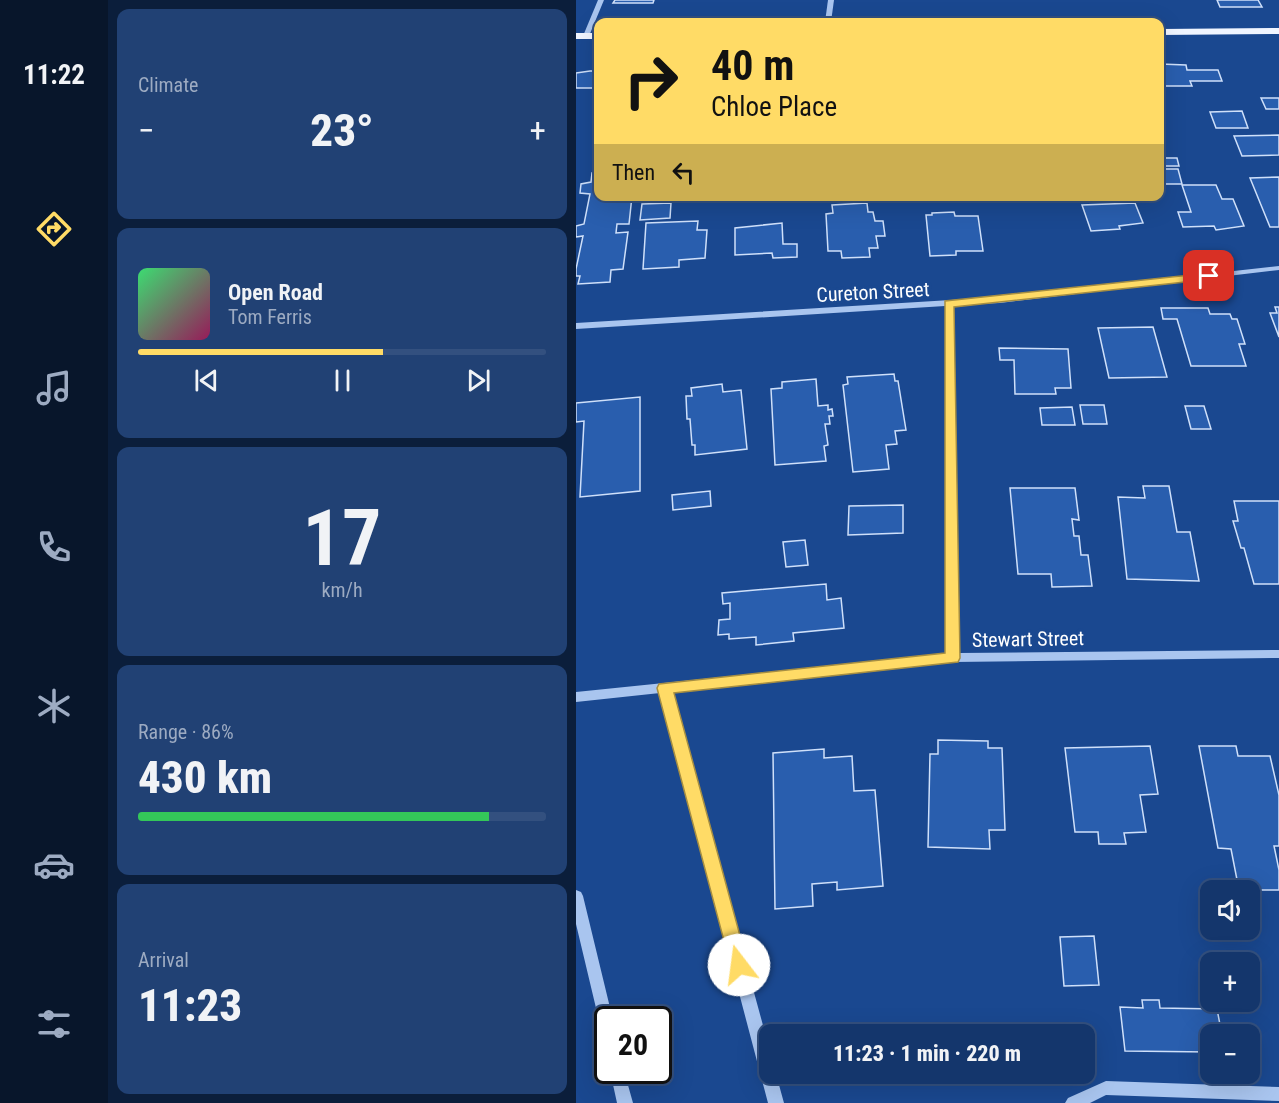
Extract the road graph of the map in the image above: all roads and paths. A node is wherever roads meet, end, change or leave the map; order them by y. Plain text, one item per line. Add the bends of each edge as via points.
1 (601, 0) edge
2 (831, 0) edge
3 (829, 18) edge
4 (1279, 31) edge
5 (1164, 32) edge
6 (576, 36) edge
7 (586, 36) junction
8 (594, 36) edge
9 (1279, 268) edge
10 (949, 304) junction
11 (576, 326) edge
12 (1279, 654) edge
13 (952, 658) junction
14 (665, 688) junction
15 (576, 697) edge
16 (576, 896) edge
17 (602, 1006) edge
18 (620, 1084) edge
19 (1279, 1095) edge
20 (625, 1103) edge
21 (776, 1103) edge
22 (1073, 1103) edge

1 - 7 street
2 - 3 street
4 - 5 main road
6 - 7 main road
7 - 8 main road
9 - 10 street, Cureton Street
10 - 11 street, Cureton Street
10 - 13 street, Stewart Street
12 - 13 street, Stewart Street
13 - 14 street
14 - 15 street
14 - 21 street
16 - 17 street
18 - 20 street
19 - 22 street via 1106,1088

